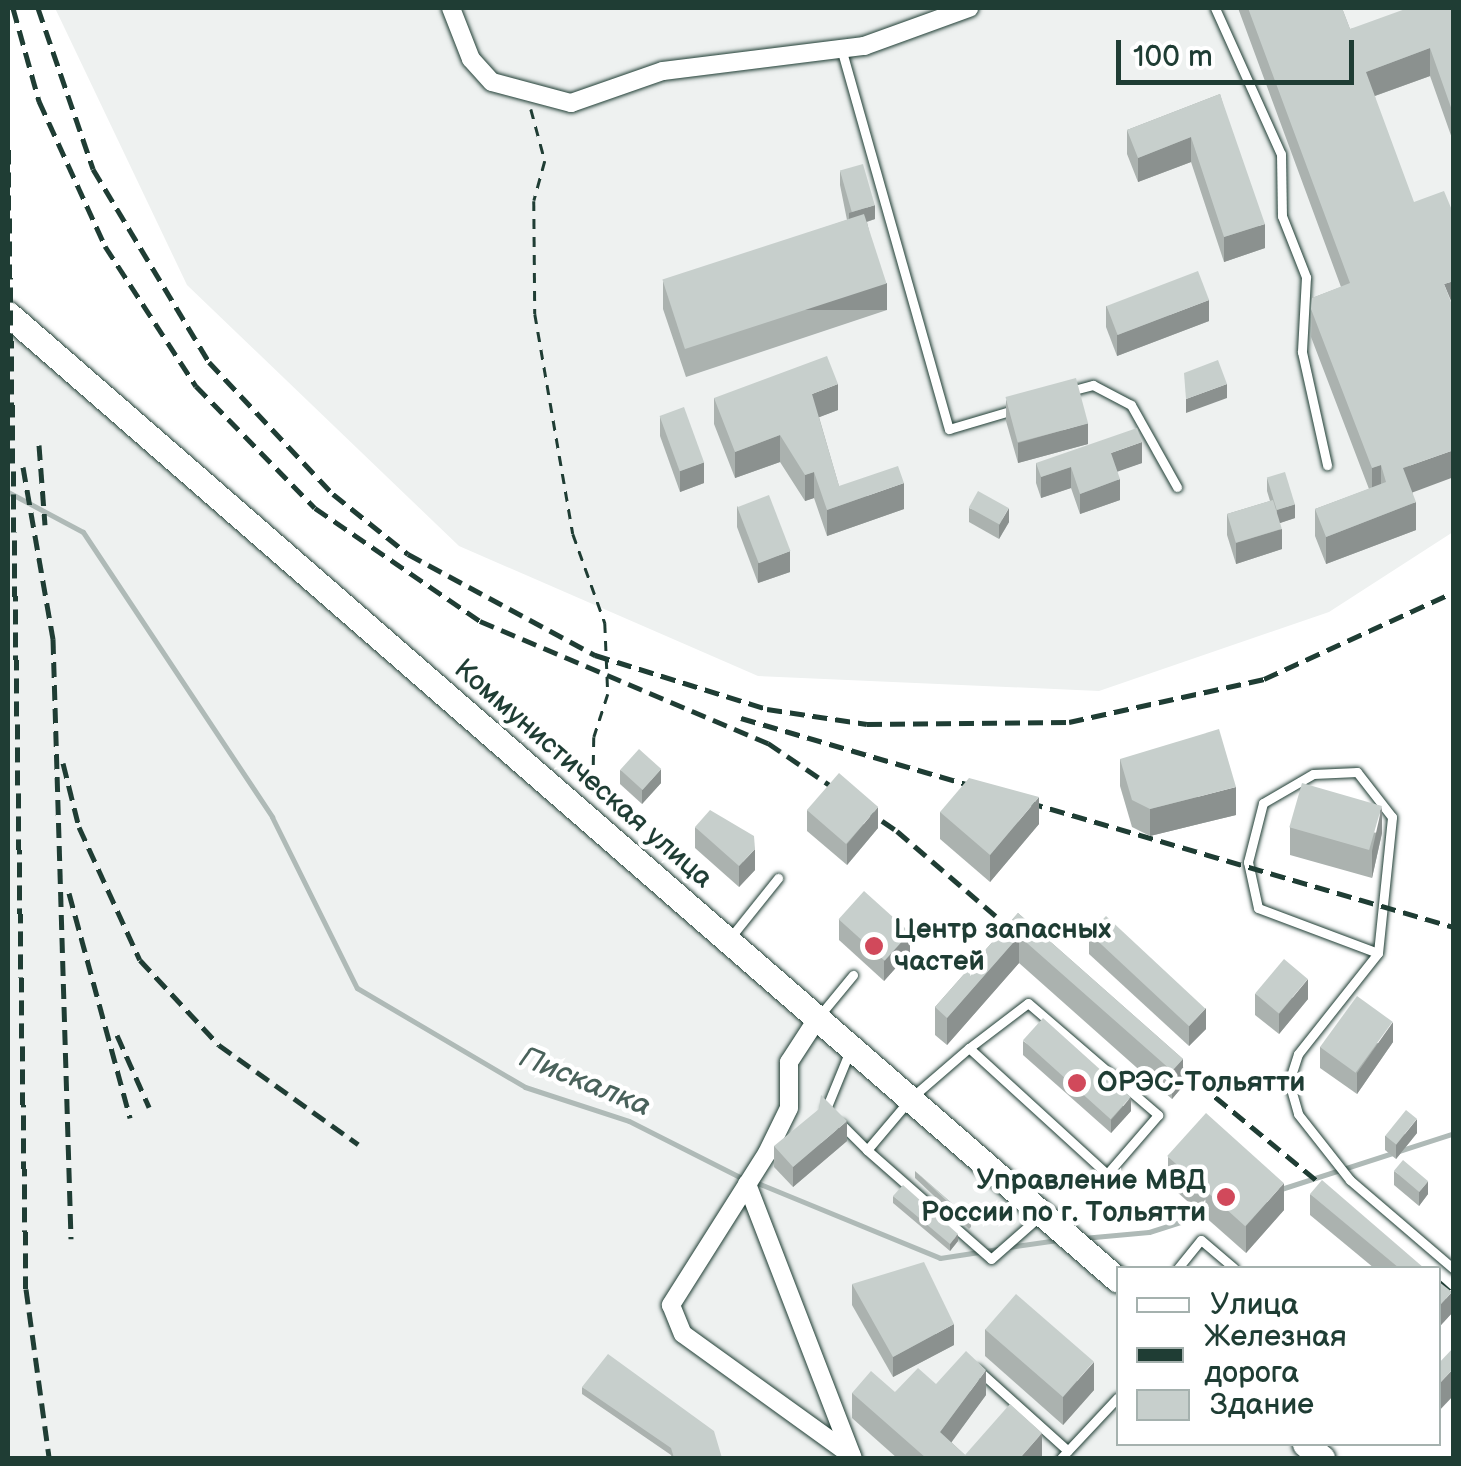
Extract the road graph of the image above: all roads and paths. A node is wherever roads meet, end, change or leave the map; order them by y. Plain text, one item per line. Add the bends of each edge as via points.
1 (451, 8) edge
2 (969, 8) edge
3 (1216, 8) edge
4 (841, 48) junction
5 (529, 98) junction
6 (8, 314) edge
7 (1060, 395) edge
8 (1025, 407) edge
9 (1327, 465) dead end
10 (1177, 487) dead end
11 (596, 827) junction
12 (778, 878) dead end
13 (729, 940) junction
14 (1378, 953) junction
15 (853, 975) dead end
16 (820, 1016) junction
17 (853, 1046) junction
18 (970, 1048) junction
19 (910, 1098) junction
20 (868, 1150) junction
21 (747, 1184) junction
22 (1043, 1214) junction
23 (1180, 1266) edge
24 (1232, 1266) edge
25 (1454, 1269) edge
26 (1116, 1278) edge
27 (970, 1362) edge
28 (1116, 1400) edge
29 (1064, 1455) edge
30 (852, 1457) edge

1 - 5 street via 471,59 492,82
2 - 4 street
3 - 9 lane via 1281,154 1282,216 1306,277 1302,352
4 - 5 street via 663,71 572,103
4 - 8 lane via 949,429
5 - 11 path via 544,160 534,201 535,314 573,534 605,623 608,694 591,773
6 - 11 main road, Коммунистическая улица
7 - 10 lane via 1093,384 1131,406
11 - 13 main road, Коммунистическая улица
12 - 13 lane
13 - 16 main road, Коммунистическая улица
14 - 14 lane via 1258,908 1248,862 1263,803 1314,774 1357,772 1392,816
14 - 25 lane via 1298,1054 1288,1082 1298,1114 1350,1180
15 - 16 lane
16 - 17 main road, Коммунистическая улица
16 - 21 street via 789,1062 789,1108
17 - 19 main road, Коммунистическая улица
17 - 20 lane via 823,1106
18 - 18 lane via 1028,1003 1158,1115 1107,1174
18 - 19 lane
19 - 20 lane
19 - 22 main road, Коммунистическая улица
20 - 22 lane via 992,1258
21 - 30 street
21 - 30 street via 671,1305 683,1334
22 - 26 main road, Коммунистическая улица
23 - 24 lane via 1202,1240
27 - 29 lane
28 - 29 lane

